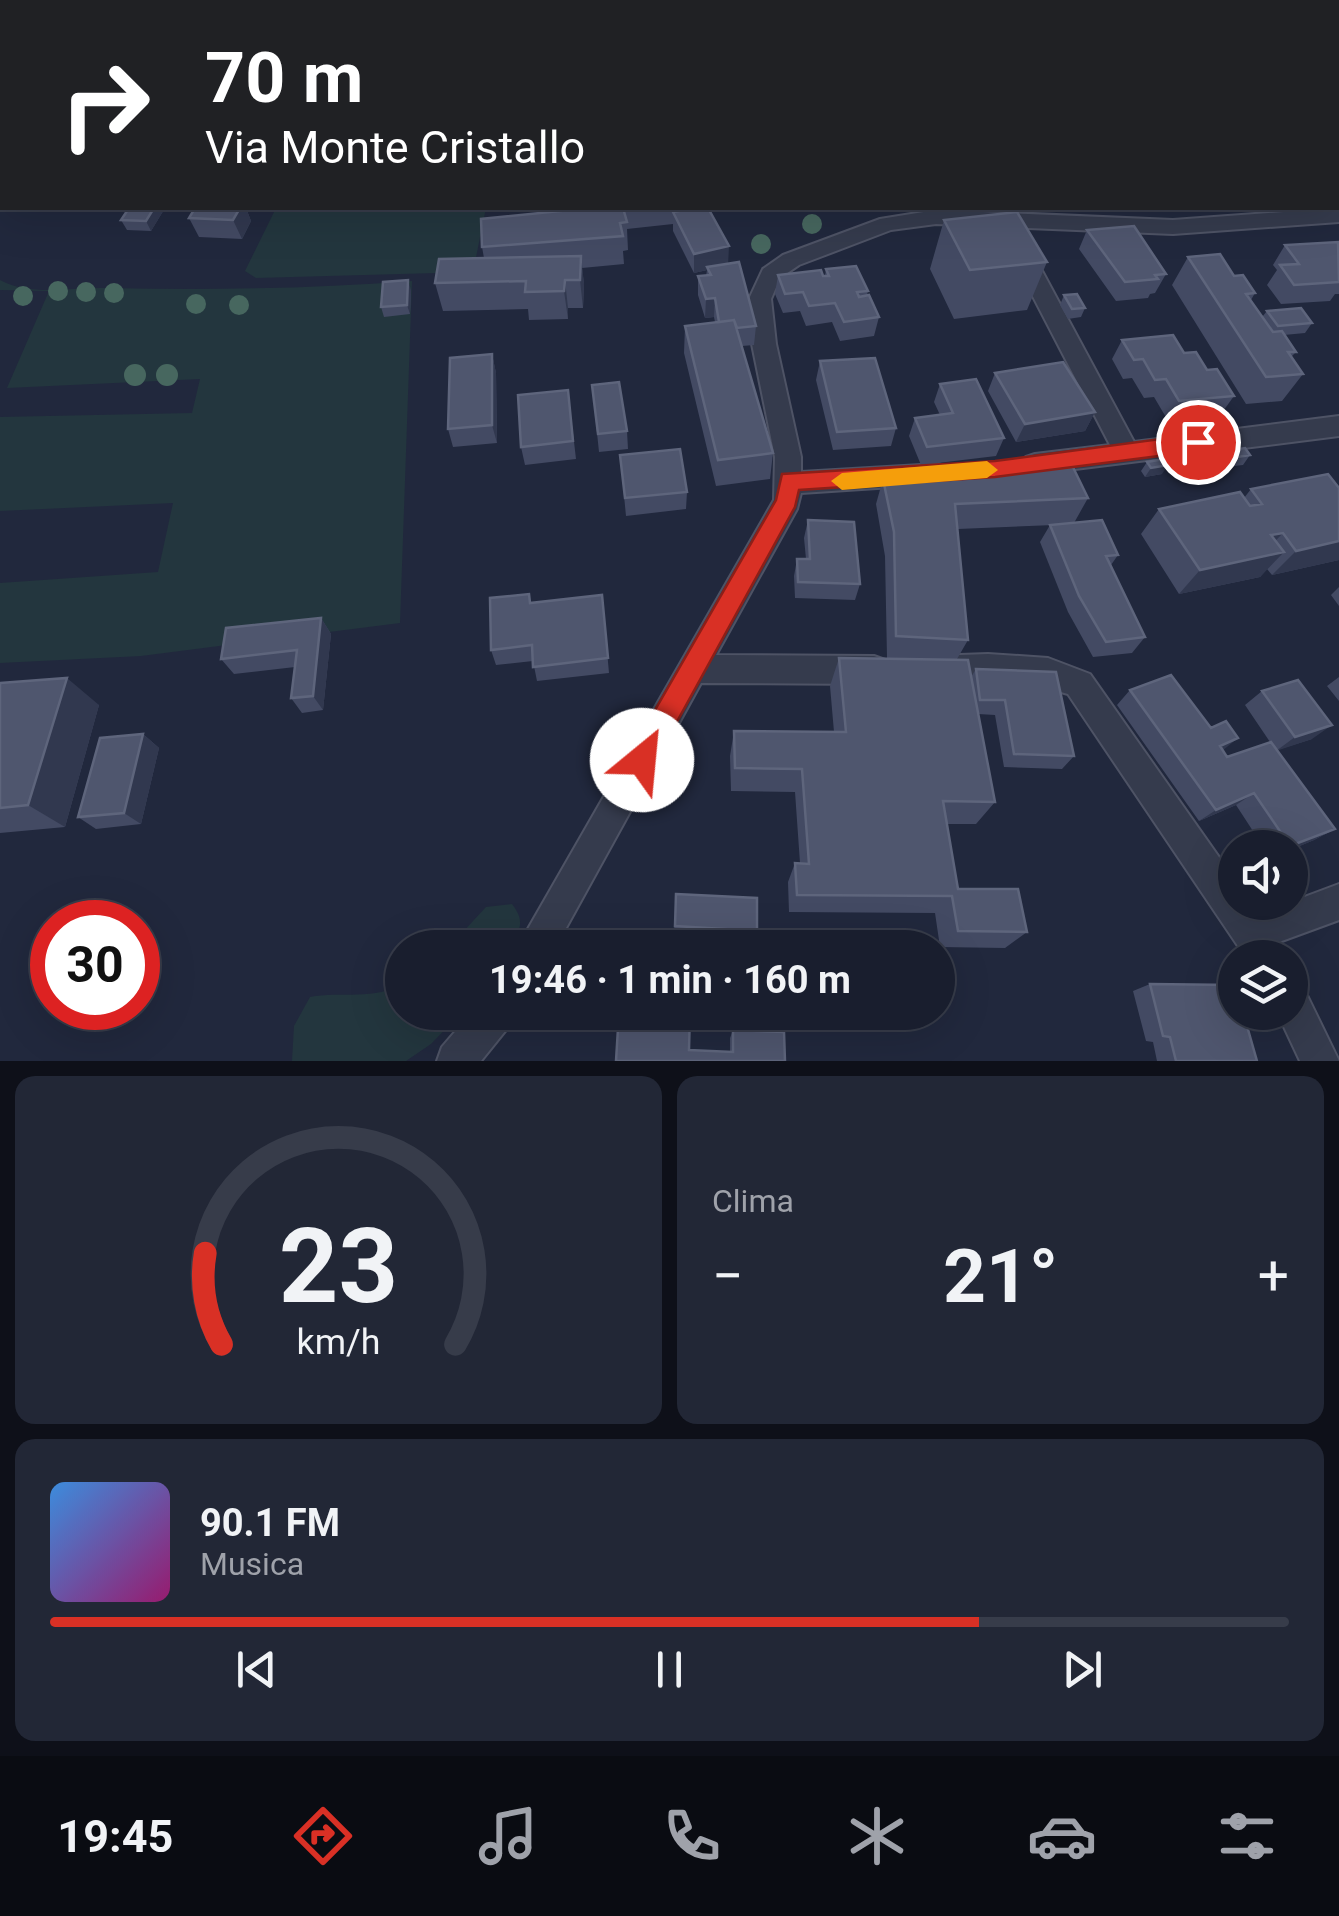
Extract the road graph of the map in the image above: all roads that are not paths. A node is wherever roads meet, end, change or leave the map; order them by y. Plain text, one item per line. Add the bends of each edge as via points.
1 (1339, 215) edge
2 (1003, 218) junction
3 (1339, 426) edge
4 (1127, 452) junction
5 (1014, 466) edge
6 (959, 472) edge
7 (790, 480) junction
8 (691, 669) junction
9 (1339, 902) edge
10 (546, 930) edge
11 (1256, 940) edge
12 (1271, 940) edge
13 (481, 1030) edge
14 (1305, 1030) edge
15 (456, 1061) edge
16 (1320, 1061) edge

1 - 2 street via 1173,227
2 - 4 street
2 - 7 street via 887,224 791,260 766,282 760,293 764,344
3 - 4 street
4 - 5 street
6 - 7 street via 814,484
7 - 8 street via 787,501
8 - 10 street
8 - 11 street via 1067,675 1088,694
9 - 12 street
13 - 15 street
14 - 16 street

